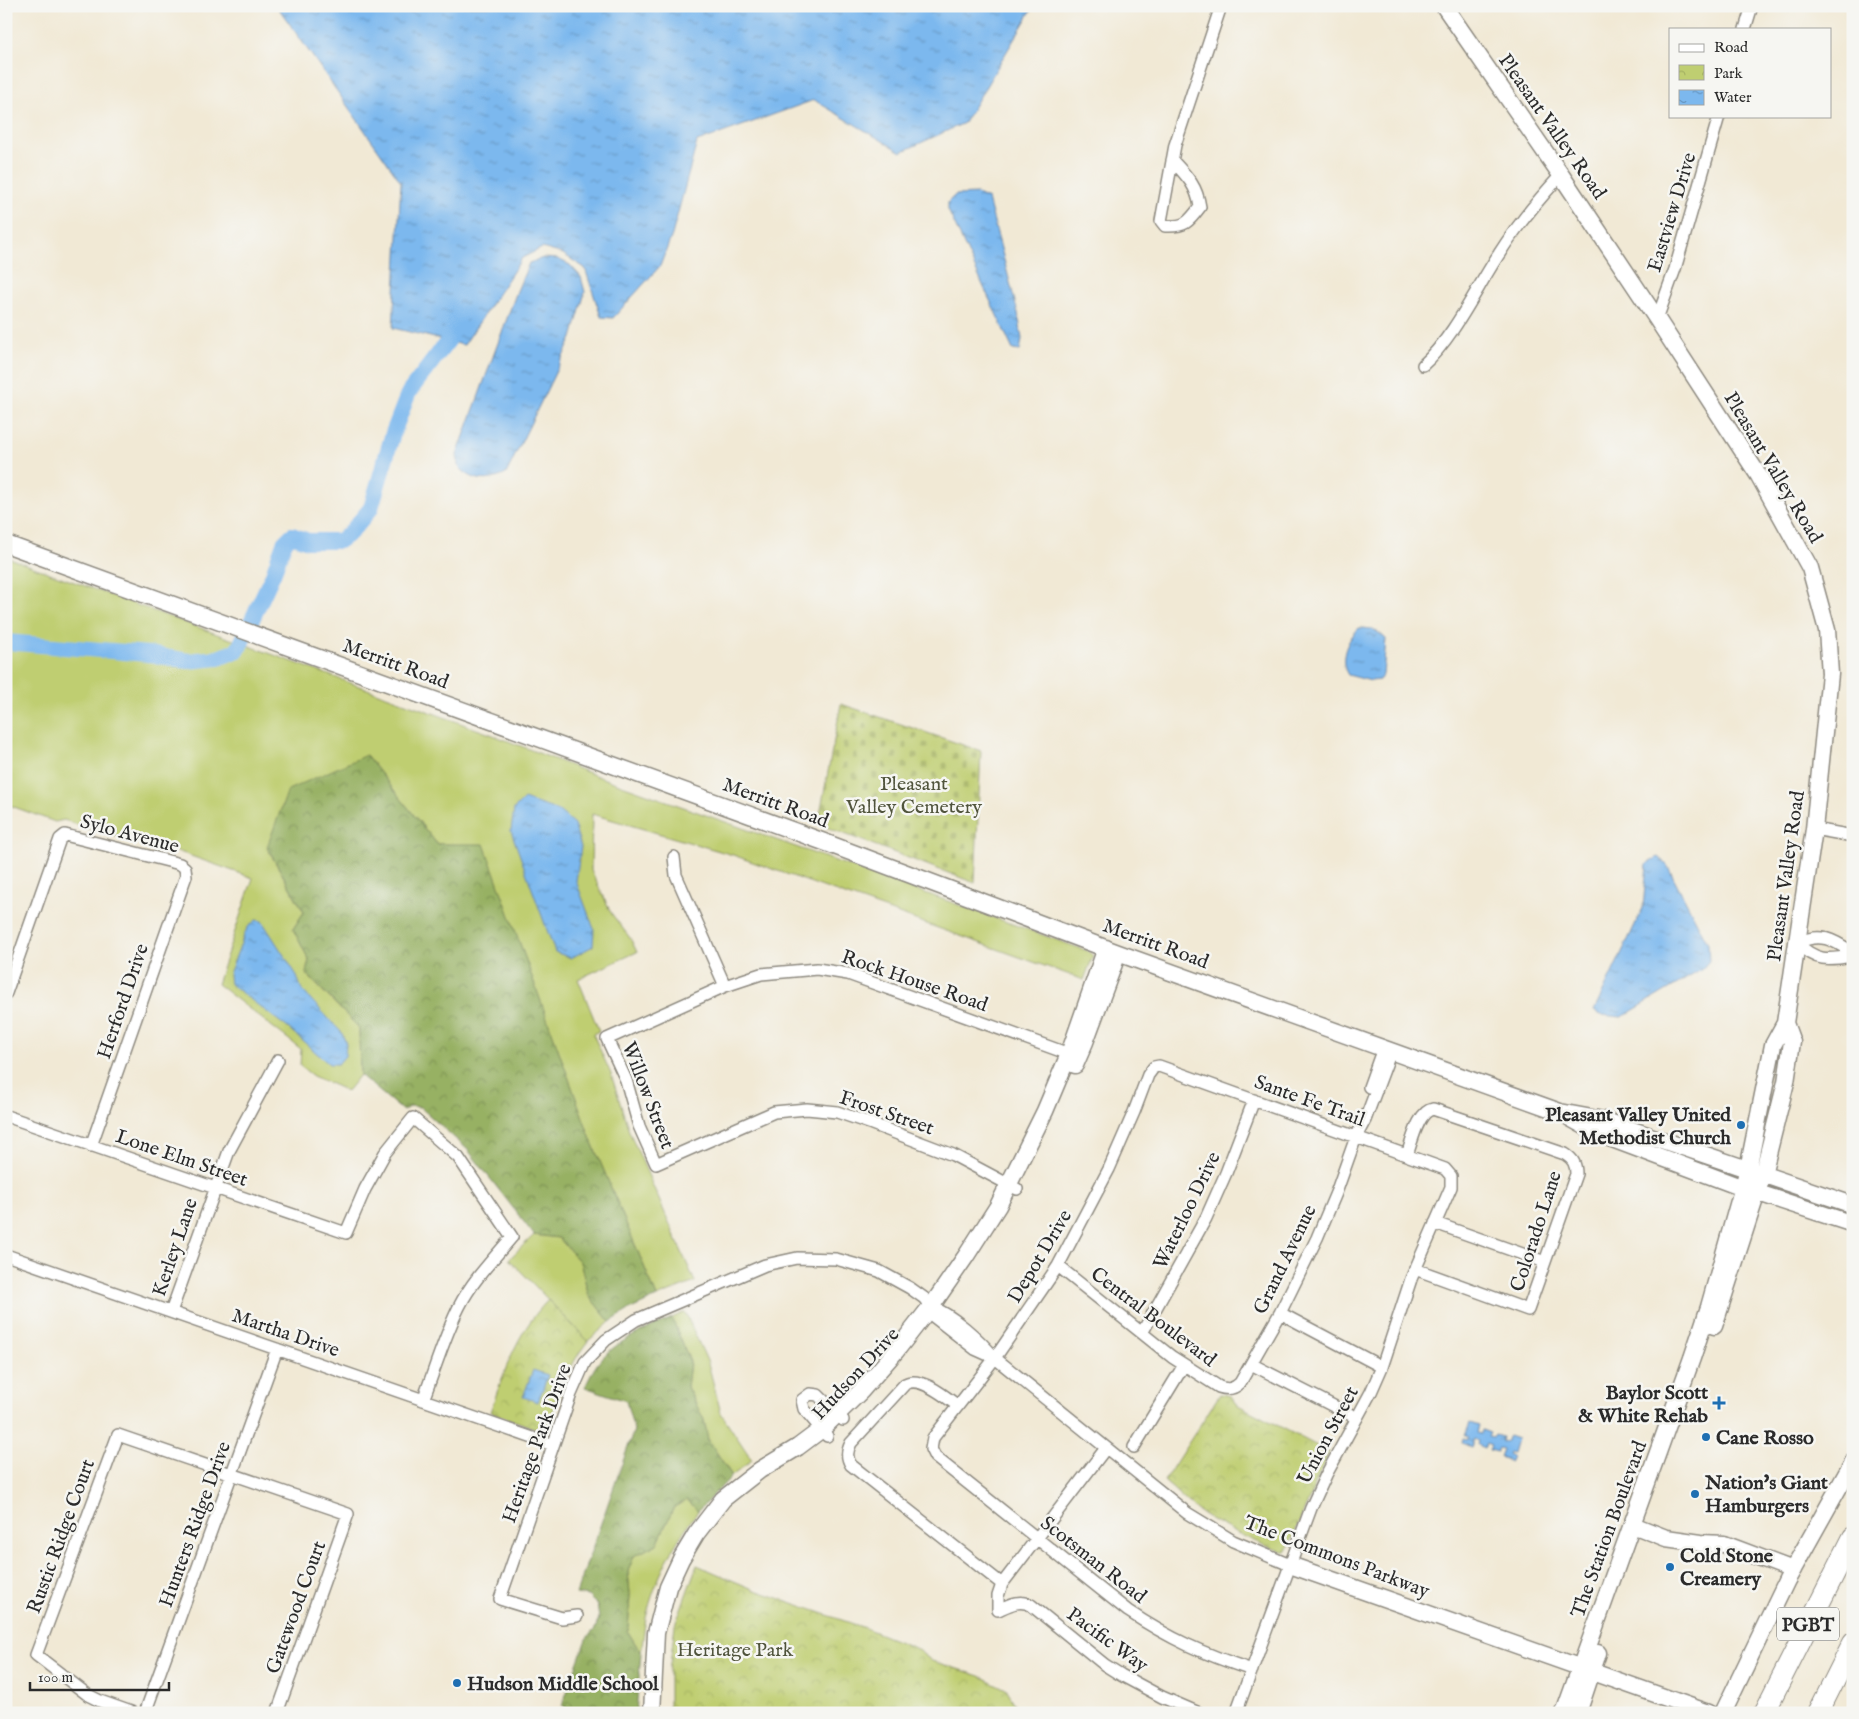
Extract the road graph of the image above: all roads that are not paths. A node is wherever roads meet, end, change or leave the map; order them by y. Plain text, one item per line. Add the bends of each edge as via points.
1 (1221, 6) edge
2 (1444, 6) edge
3 (1752, 6) edge
4 (1745, 28) edge
5 (1718, 118) edge
6 (1172, 160) junction
7 (1561, 175) junction
8 (1657, 319) junction
9 (1423, 365) dead end
10 (6, 544) edge
11 (1814, 829) junction
12 (1853, 836) edge
13 (674, 857) dead end
14 (185, 868) joint
15 (1797, 943) junction
16 (1112, 950) junction
17 (1853, 954) edge
18 (725, 986) junction
19 (6, 993) edge
20 (607, 1039) joint
21 (1387, 1050) junction
22 (1069, 1054) junction
23 (278, 1060) dead end
24 (1154, 1067) joint
25 (1254, 1100) junction
26 (1560, 1112) junction
27 (6, 1116) edge
28 (1356, 1137) junction
29 (91, 1146) junction
30 (1407, 1156) junction
31 (656, 1164) joint
32 (1756, 1172) junction
33 (1451, 1176) joint
34 (1013, 1187) junction
35 (215, 1188) junction
36 (1750, 1190) junction
37 (1853, 1205) edge
38 (1435, 1223) junction
39 (1853, 1224) edge
40 (6, 1255) edge
41 (1545, 1262) junction
42 (1058, 1266) junction
43 (1415, 1270) junction
44 (934, 1311) junction
45 (171, 1312) junction
46 (1280, 1313) junction
47 (1142, 1334) junction
48 (277, 1349) junction
49 (995, 1358) junction
50 (1251, 1364) junction
51 (1184, 1365) junction
52 (1382, 1367) junction
53 (1231, 1389) joint
54 (423, 1400) junction
55 (958, 1406) junction
56 (840, 1417) junction
57 (1357, 1418) junction
58 (825, 1433) junction
59 (553, 1445) junction
60 (1134, 1447) dead end
61 (1106, 1448) junction
62 (931, 1449) joint
63 (1853, 1462) edge
64 (233, 1474) junction
65 (1637, 1527) junction
66 (1037, 1537) junction
67 (1853, 1537) edge
68 (1290, 1565) junction
69 (1793, 1570) junction
70 (1002, 1584) junction
71 (577, 1616) dead end
72 (1853, 1643) edge
73 (1586, 1668) junction
74 (1252, 1670) junction
75 (134, 1713) edge
76 (145, 1713) edge
77 (276, 1713) edge
78 (652, 1713) edge
79 (660, 1713) edge
80 (1199, 1713) edge
81 (1236, 1713) edge
82 (1564, 1713) edge
83 (1578, 1713) edge
84 (1709, 1713) edge
85 (1723, 1713) edge
86 (1764, 1713) edge
87 (1818, 1713) edge

1 - 6 street
2 - 7 street, Pleasant Valley Road
3 - 4 street
5 - 8 street, Eastview Drive via 1675,269
6 - 6 street via 1198,194 1200,207 1181,227 1165,226 1161,221
7 - 8 street, Pleasant Valley Road
7 - 9 street via 1521,220 1454,326
8 - 11 street, Pleasant Valley Road via 1759,476 1810,568 1826,630 1830,674
10 - 16 street, Merritt Road
11 - 12 street
11 - 15 street, Pleasant Valley Road
13 - 18 street via 676,875
14 - 19 street, Sylo Avenue via 180,864 65,835 60,838
14 - 29 street, Herford Drive via 186,876
15 - 17 street via 1810,938 1827,938
15 - 17 street via 1816,958 1835,959
15 - 32 street, Pleasant Valley Road via 1785,1023 1773,1045
16 - 21 street, Merritt Road
16 - 22 street, Hudson Drive
16 - 34 street, Hudson Drive via 1085,1042
18 - 20 street, Rock House Road
18 - 22 street, Rock House Road via 761,974 790,970 817,969 848,974
20 - 31 street, Willow Street via 626,1080 639,1126
21 - 26 street, Merritt Road
21 - 28 street, Grand Avenue via 1358,1118
22 - 34 street, Hudson Drive
23 - 35 street, Kerley Lane via 229,1151
24 - 25 street, Sante Fe Trail via 1165,1067
24 - 42 street, Depot Drive via 1105,1178
25 - 28 street, Sante Fe Trail
25 - 47 street, Waterloo Drive via 1206,1218
26 - 32 street, Merritt Road via 1603,1120
26 - 36 street, Merritt Road via 1598,1134
27 - 29 street, Lone Elm Street
28 - 30 street, Sante Fe Trail
28 - 46 street, Grand Avenue via 1320,1230
29 - 35 street, Lone Elm Street
30 - 33 street, Sante Fe Trail via 1444,1169
30 - 41 street, Colorado Lane via 1420,1118 1433,1109 1570,1157 1576,1174
31 - 34 street, Frost Street via 774,1112 807,1109 837,1112 872,1124 953,1155
32 - 36 street, Pleasant Valley Road
32 - 37 street, Merritt Road
33 - 38 street, Union Street via 1450,1187
34 - 44 street, Hudson Drive via 1001,1219
35 - 45 street, Kerley Lane
35 - 54 street, Lone Elm Street via 346,1233 364,1189 413,1118 458,1158 512,1238 475,1280 459,1306
36 - 39 street, Merritt Road
36 - 65 street, The Station Boulevard
38 - 41 street
38 - 43 street, Union Street
40 - 45 street, Martha Drive
41 - 43 street, Colorado Lane via 1528,1310
42 - 47 street, Central Boulevard
42 - 49 street, Depot Drive
43 - 52 street, Union Street
44 - 49 street, The Commons Parkway via 975,1349
44 - 56 street, Hudson Drive via 904,1353
44 - 59 street, Heritage Park Drive via 924,1298 879,1271 836,1259 797,1258 765,1265 636,1320 606,1340 585,1362
45 - 48 street, Martha Drive
46 - 50 street, Grand Avenue
46 - 52 street
47 - 51 street, Central Boulevard
48 - 54 street, Martha Drive
48 - 64 street, Hunters Ridge Drive
49 - 55 street, Depot Drive
49 - 61 street, The Commons Parkway
50 - 53 street, Grand Avenue via 1240,1383
50 - 57 street
51 - 53 street, Central Boulevard via 1219,1387
51 - 60 street
52 - 57 street, Union Street
54 - 59 street, Martha Drive
55 - 62 street, Depot Drive via 933,1438
55 - 70 street via 926,1385 910,1381 851,1443 847,1454 851,1465
56 - 58 street, Hudson Drive
56 - 58 street via 818,1395 810,1394 802,1400 804,1409
57 - 68 street, Union Street via 1326,1475
58 - 78 street, Hudson Drive via 760,1470 723,1499 691,1542 668,1588 656,1633
58 - 79 street, Hudson Drive via 735,1500 697,1548 679,1585 668,1619
59 - 71 street, Heritage Park Drive via 500,1599 562,1618
61 - 66 street
61 - 68 street, The Commons Parkway via 1211,1528
62 - 66 street, Scotsman Road via 935,1458
63 - 69 street
64 - 75 street, Rustic Ridge Court via 118,1435 36,1655 88,1695
64 - 76 street, Hunters Ridge Drive
64 - 77 street, Gatewood Court via 348,1514
65 - 69 street via 1666,1538 1724,1544
65 - 73 street, The Station Boulevard
66 - 70 street
66 - 74 street, Scotsman Road via 1148,1624 1191,1648
67 - 86 highway, PGBT
68 - 73 street, The Commons Parkway
68 - 74 street, Union Street
69 - 85 street
70 - 80 street, Pacific Way via 998,1610 1016,1602 1026,1602 1120,1675
72 - 87 highway, PGBT
73 - 82 street, The Station Boulevard
73 - 83 street, The Station Boulevard
73 - 84 street, The Commons Parkway
74 - 81 street, Union Street

